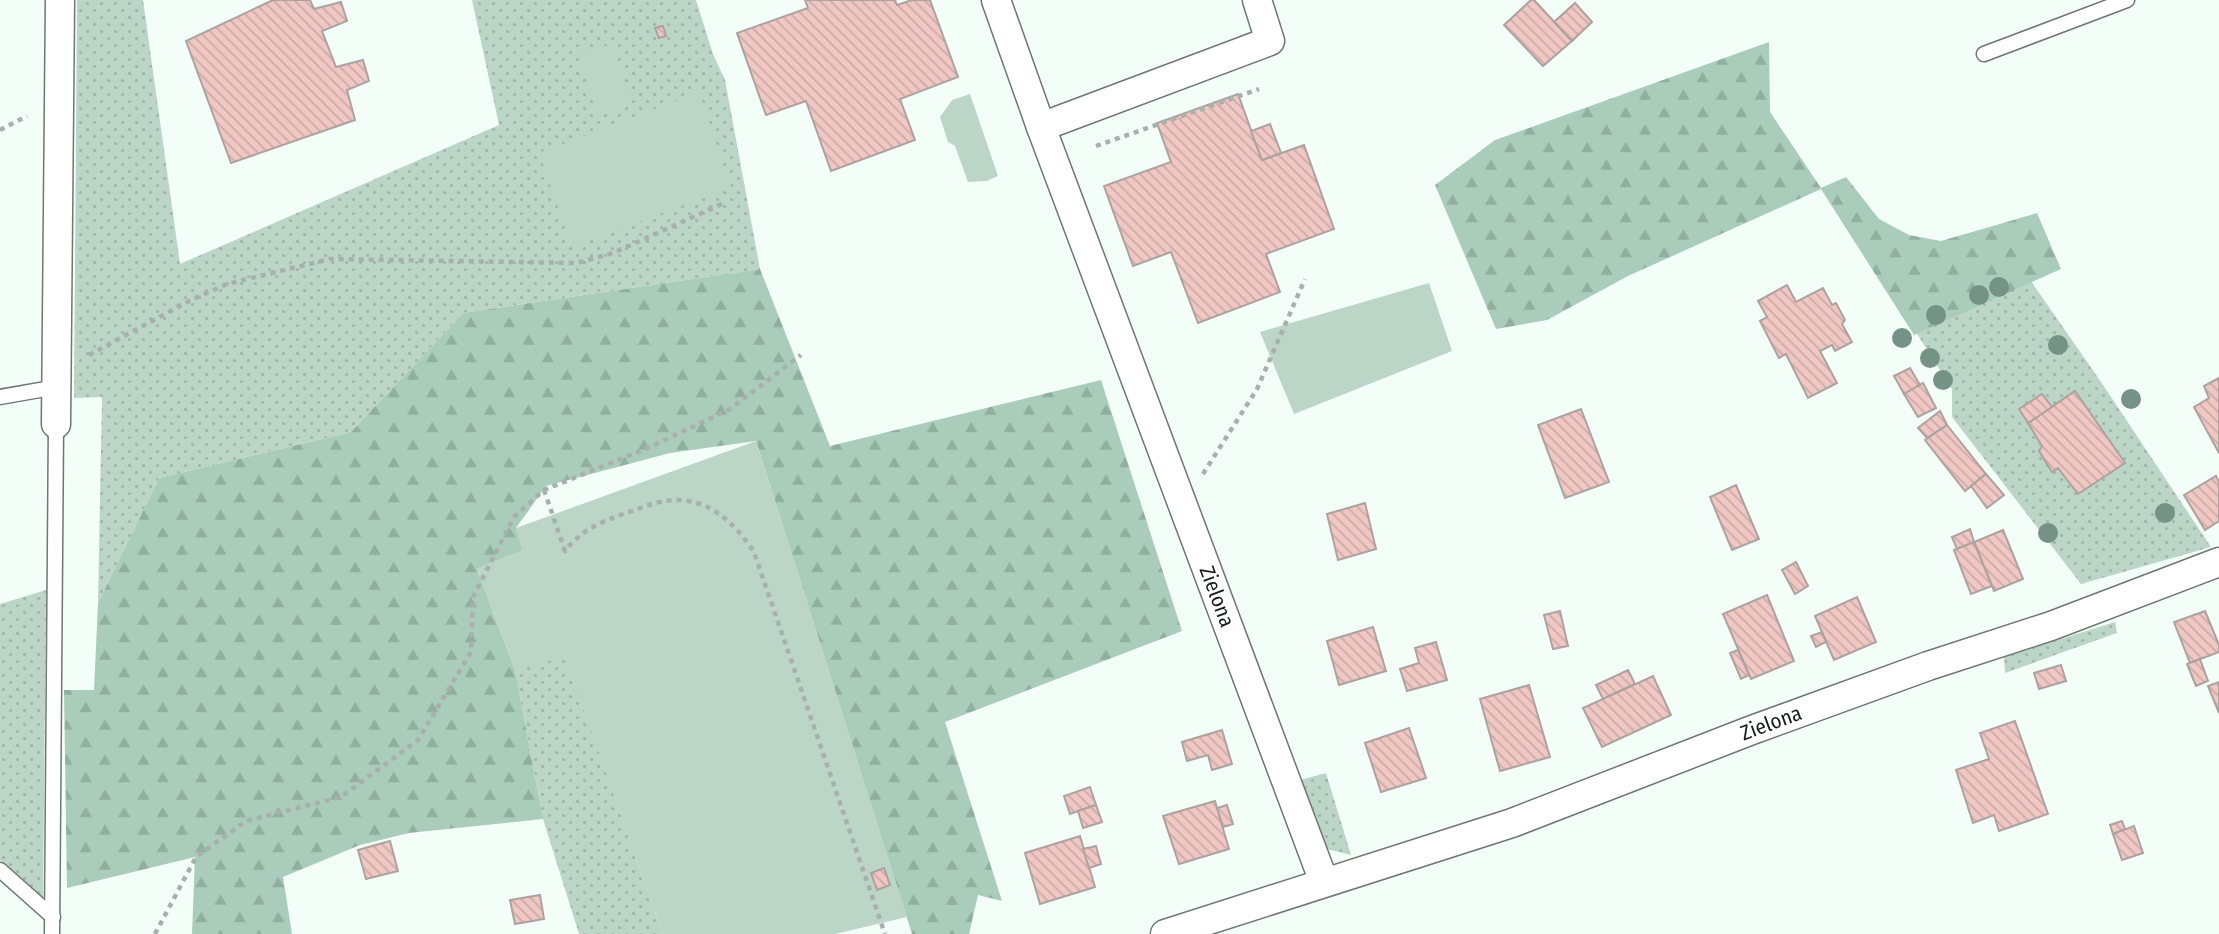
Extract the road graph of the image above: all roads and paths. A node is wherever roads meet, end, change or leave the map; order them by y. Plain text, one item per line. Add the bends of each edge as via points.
1 (60, 0) edge
2 (996, 0) edge
3 (1257, 0) edge
4 (2127, 0) edge
5 (1984, 54) dead end
6 (1259, 89) dead end
7 (1041, 127) junction
8 (1096, 146) dead end
9 (724, 203) dead end
10 (1305, 279) dead end
11 (801, 355) dead end
12 (57, 377) junction
13 (0, 397) edge
14 (56, 424) joint
15 (544, 490) junction
16 (1182, 504) junction
17 (2219, 562) edge
18 (0, 870) edge
19 (1324, 882) junction
20 (52, 917) junction
21 (52, 934) edge
22 (155, 934) edge
23 (885, 934) edge
24 (1166, 934) edge

1 - 12 street
2 - 7 street, Zielona
3 - 7 street via 1270,41
4 - 5 lane
6 - 8 path
7 - 16 street, Zielona
9 - 12 path via 613,253 577,263 330,259 227,284 80,360
10 - 16 path via 1256,389
11 - 15 path via 730,409
12 - 13 lane
12 - 14 street
14 - 20 lane
15 - 22 path via 514,517 473,597 471,652 418,740 341,797 246,821 196,857
15 - 23 path via 565,551 594,525 678,500 702,505 741,532 754,552
16 - 19 street, Zielona
17 - 19 street, Zielona via 1752,730 1512,823
18 - 20 lane
19 - 24 street, Zielona
20 - 21 lane

